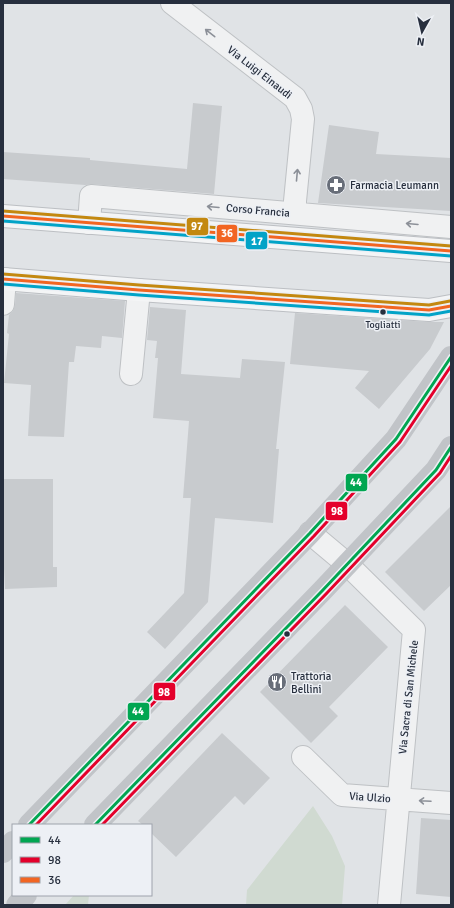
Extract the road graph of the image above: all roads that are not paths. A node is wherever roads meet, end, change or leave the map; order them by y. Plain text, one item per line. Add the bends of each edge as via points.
1 (172, 3) edge
2 (295, 213) junction
3 (3, 216) edge
4 (89, 223) junction
5 (451, 227) edge
6 (451, 251) edge
7 (4, 279) edge
8 (139, 290) junction
9 (3, 304) edge
10 (451, 306) edge
11 (451, 357) edge
12 (131, 374) dead end
13 (451, 447) edge
14 (310, 533) junction
15 (347, 564) junction
16 (303, 757) dead end
17 (398, 799) junction
18 (451, 803) edge
19 (30, 824) edge
20 (95, 824) edge
21 (12, 843) edge
22 (3, 852) edge
23 (25, 896) edge
24 (17, 905) edge
25 (390, 905) edge

2 -> 1 street, Via Luigi Einaudi via 303,119 295,98
2 -> 4 street, Corso Francia via 91,196
5 -> 2 street, Corso Francia
3 - 4 main road
4 - 6 main road
7 - 8 main road
7 - 9 street
8 - 10 main road via 429,310
8 - 12 street
11 - 14 street via 396,439
13 - 15 street via 436,470
14 - 15 street, Via Sacra di San Michele
14 - 19 street
15 - 17 street, Via Sacra di San Michele via 414,630
15 - 20 street
16 - 17 street, Via Ulzio via 342,795
18 -> 17 street, Via Ulzio
17 - 25 street, Via Sacra di San Michele
21 - 22 street
23 - 24 street

